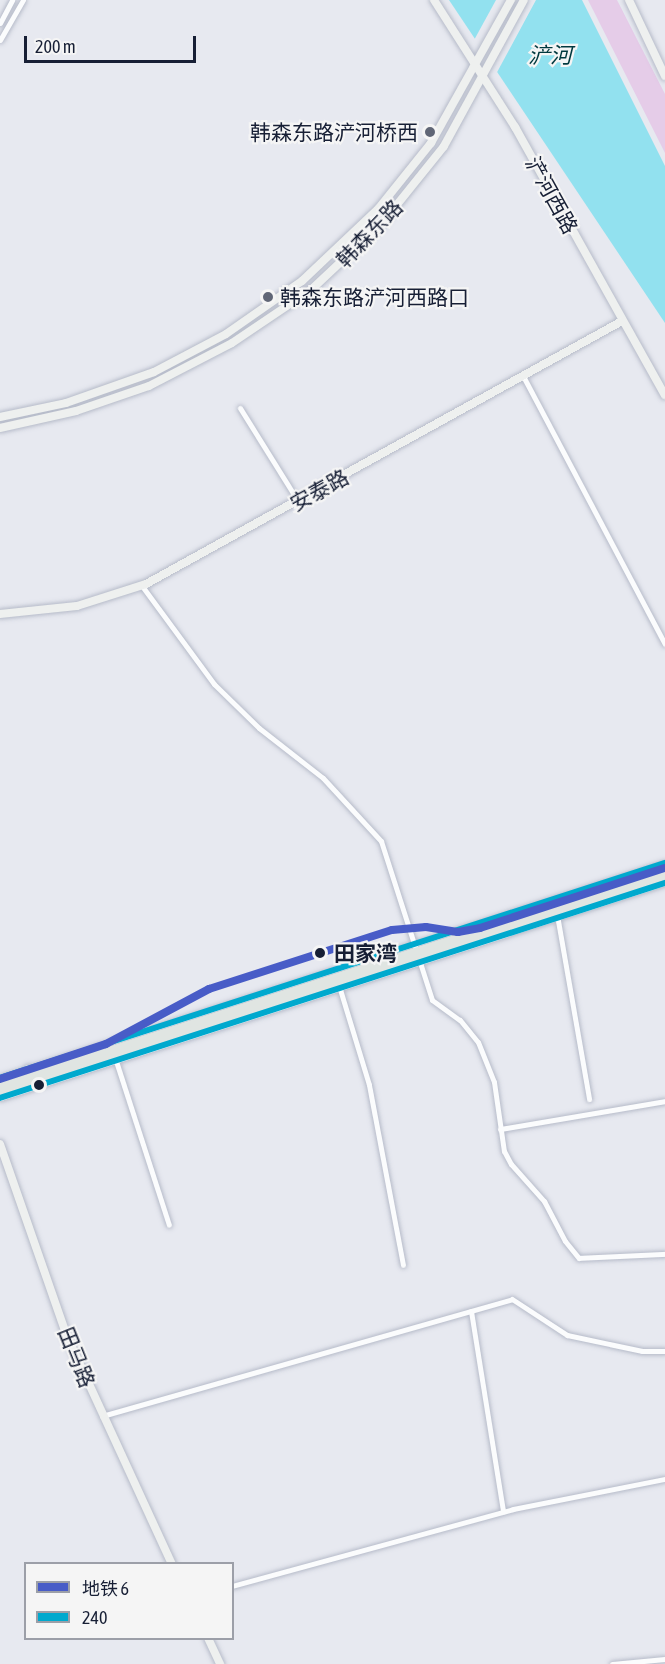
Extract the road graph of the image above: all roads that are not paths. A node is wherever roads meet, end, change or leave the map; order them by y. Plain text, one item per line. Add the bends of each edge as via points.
1 (12, 0) edge
2 (24, 0) edge
3 (434, 0) edge
4 (511, 0) edge
5 (524, 0) edge
6 (628, 0) edge
7 (0, 23) edge
8 (0, 39) edge
9 (477, 66) junction
10 (483, 76) junction
11 (665, 76) edge
12 (622, 321) junction
13 (523, 376) junction
14 (665, 395) edge
15 (240, 408) dead end
16 (0, 417) edge
17 (0, 428) edge
18 (298, 501) junction
19 (142, 586) junction
20 (0, 614) edge
21 (665, 644) edge
22 (665, 863) edge
23 (665, 871) edge
24 (665, 878) edge
25 (665, 883) edge
26 (557, 915) junction
27 (417, 954) junction
28 (339, 986) junction
29 (116, 1060) junction
30 (28, 1069) junction
31 (47, 1071) junction
32 (0, 1078) edge
33 (0, 1086) edge
34 (0, 1093) edge
35 (0, 1098) edge
36 (589, 1100) dead end
37 (665, 1101) edge
38 (500, 1129) junction
39 (0, 1143) edge
40 (169, 1225) dead end
41 (665, 1254) edge
42 (402, 1264) dead end
43 (471, 1311) junction
44 (665, 1351) edge
45 (102, 1416) junction
46 (665, 1479) edge
47 (503, 1511) junction
48 (172, 1562) edge
49 (234, 1585) edge
50 (209, 1640) edge
51 (665, 1659) edge
52 (220, 1664) edge
53 (612, 1664) edge

1 - 7 street
2 - 8 street
3 - 9 street, 浐河西路
4 - 9 street, 韩森东路
5 - 10 street, 韩森东路
6 - 11 street
9 - 10 street, 浐河西路
9 - 16 street, 韩森东路 via 452,111 407,175 338,250 302,281 226,334 153,372 66,402
10 - 12 street, 浐河西路
10 - 17 street, 韩森东路 via 444,146 383,222 312,289 232,343 149,386 76,411
12 - 13 street, 安泰路
12 - 14 street, 浐河西路
13 - 18 street, 安泰路
13 - 21 street
15 - 18 street
18 - 19 street, 安泰路
19 - 20 street, 安泰路 via 77,606
19 - 27 street via 214,684 259,728 323,778 381,841
22 - 27 street
23 - 27 main road
24 - 26 main road
25 - 26 street
26 - 27 main road
26 - 36 street
27 - 28 main road
27 - 30 street
27 - 31 main road
27 - 38 street via 432,1000 470,1030 488,1062
28 - 29 street
28 - 34 main road
28 - 42 street via 369,1085
29 - 35 street
29 - 40 street
30 - 31 main road
30 - 32 street
31 - 33 main road
37 - 38 street
38 - 41 street via 511,1164 544,1201 579,1258
39 - 45 street, 田马路 via 68,1336
43 - 44 street via 512,1299 567,1335 642,1351
43 - 45 street
43 - 47 street
45 - 48 street, 田马路
46 - 47 street
47 - 49 street
50 - 52 street
51 - 53 street

